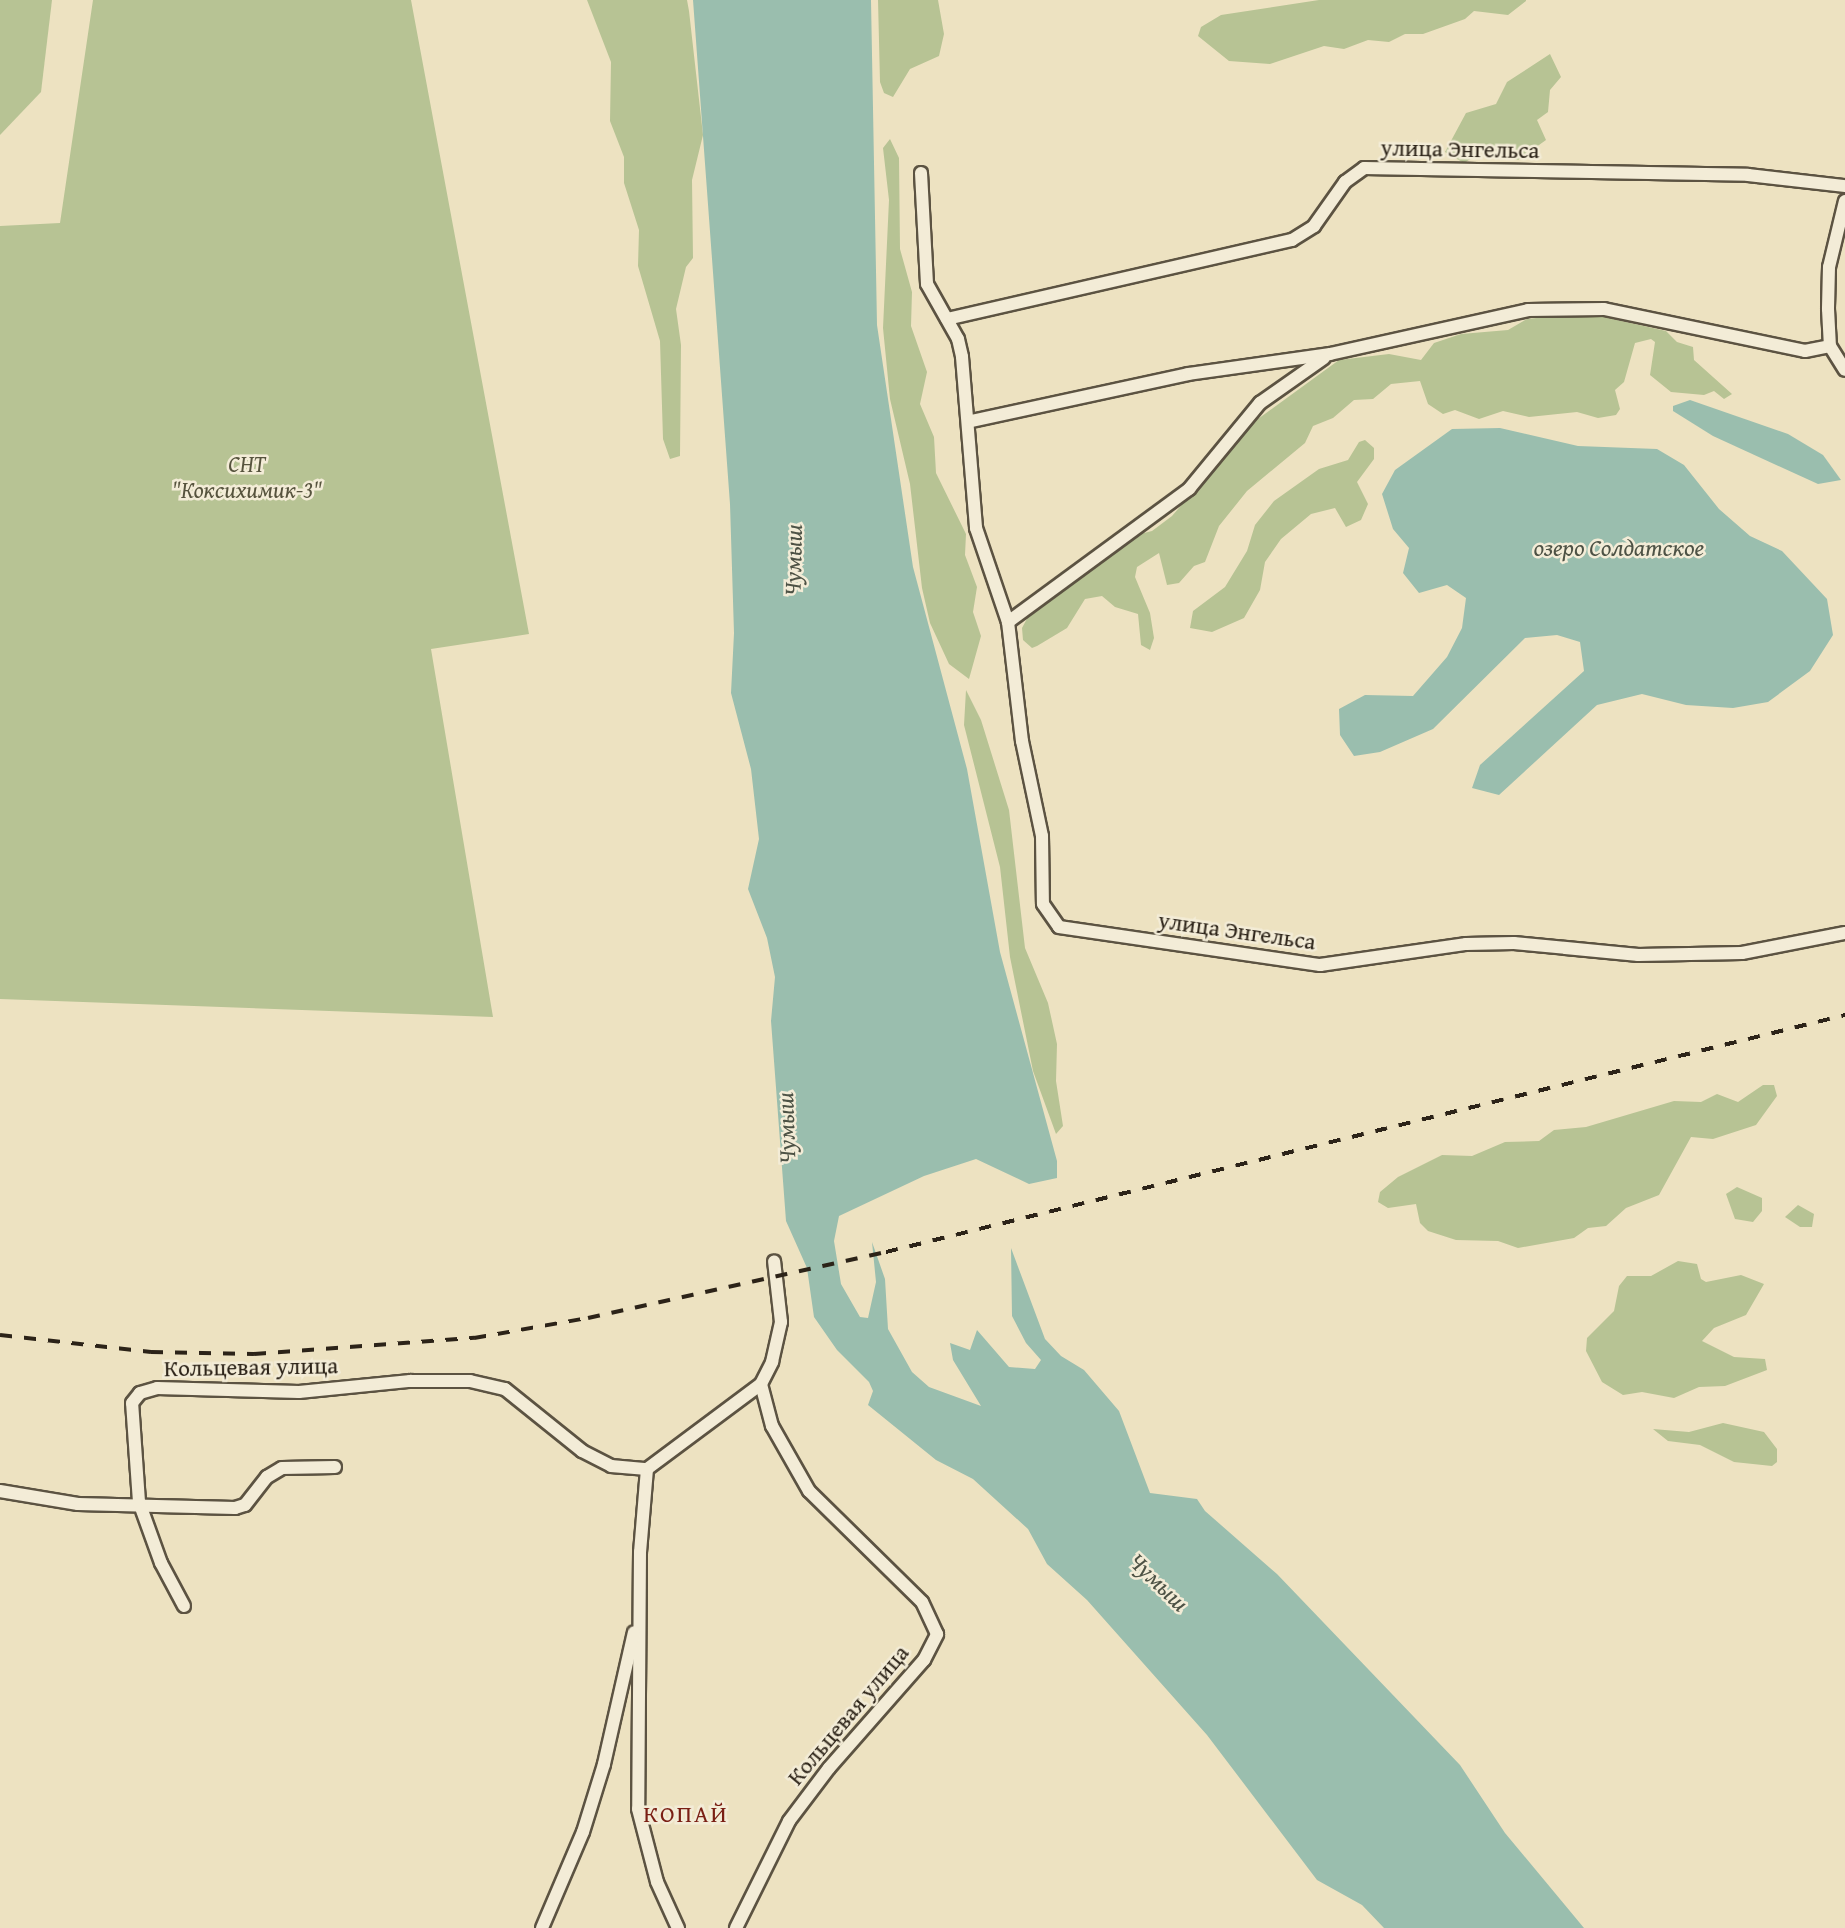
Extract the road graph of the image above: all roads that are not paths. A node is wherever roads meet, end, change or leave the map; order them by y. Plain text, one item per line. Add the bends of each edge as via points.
1 (921, 173) dead end
2 (1845, 186) edge
3 (1845, 201) edge
4 (947, 319) junction
5 (1830, 346) junction
6 (1330, 354) junction
7 (1845, 370) edge
8 (971, 421) junction
9 (1008, 622) junction
10 (1845, 933) edge
11 (774, 1261) dead end
12 (761, 1384) junction
13 (335, 1467) dead end
14 (647, 1469) junction
15 (0, 1491) edge
16 (139, 1503) junction
17 (184, 1606) dead end
18 (640, 1609) junction
19 (542, 1928) edge
20 (678, 1928) edge
21 (736, 1928) edge

1 - 4 street, улица Энгельса via 927,284
2 - 4 street, улица Энгельса via 1748,175 1364,168 1345,182 1314,226 1292,240
3 - 5 street via 1829,267
4 - 8 street, улица Энгельса via 962,357
5 - 6 street via 1805,351 1604,309 1562,308 1452,323
5 - 7 street
6 - 8 street via 1188,374
6 - 9 street via 1260,403 1189,489 1168,507
8 - 9 street, улица Энгельса via 967,452 976,528
9 - 10 street, улица Энгельса via 1022,741 1042,836 1043,904 1059,927 1320,965 1466,944 1514,943 1638,955 1742,953
11 - 12 street via 781,1322 772,1362
12 - 14 street
12 - 21 street, Кольцевая улица via 772,1426 809,1491 922,1602 937,1634 924,1660 829,1768 789,1822
13 - 16 street via 282,1468 267,1477 254,1497 235,1508
14 - 16 street, Кольцевая улица via 611,1465 582,1451 505,1389 471,1381 410,1381 299,1392 157,1388 140,1393 132,1403
14 - 18 street
15 - 16 street via 78,1504
16 - 17 street, Кольцевая улица via 160,1563
18 - 19 street via 604,1764 583,1832
18 - 20 street via 638,1809 657,1882

